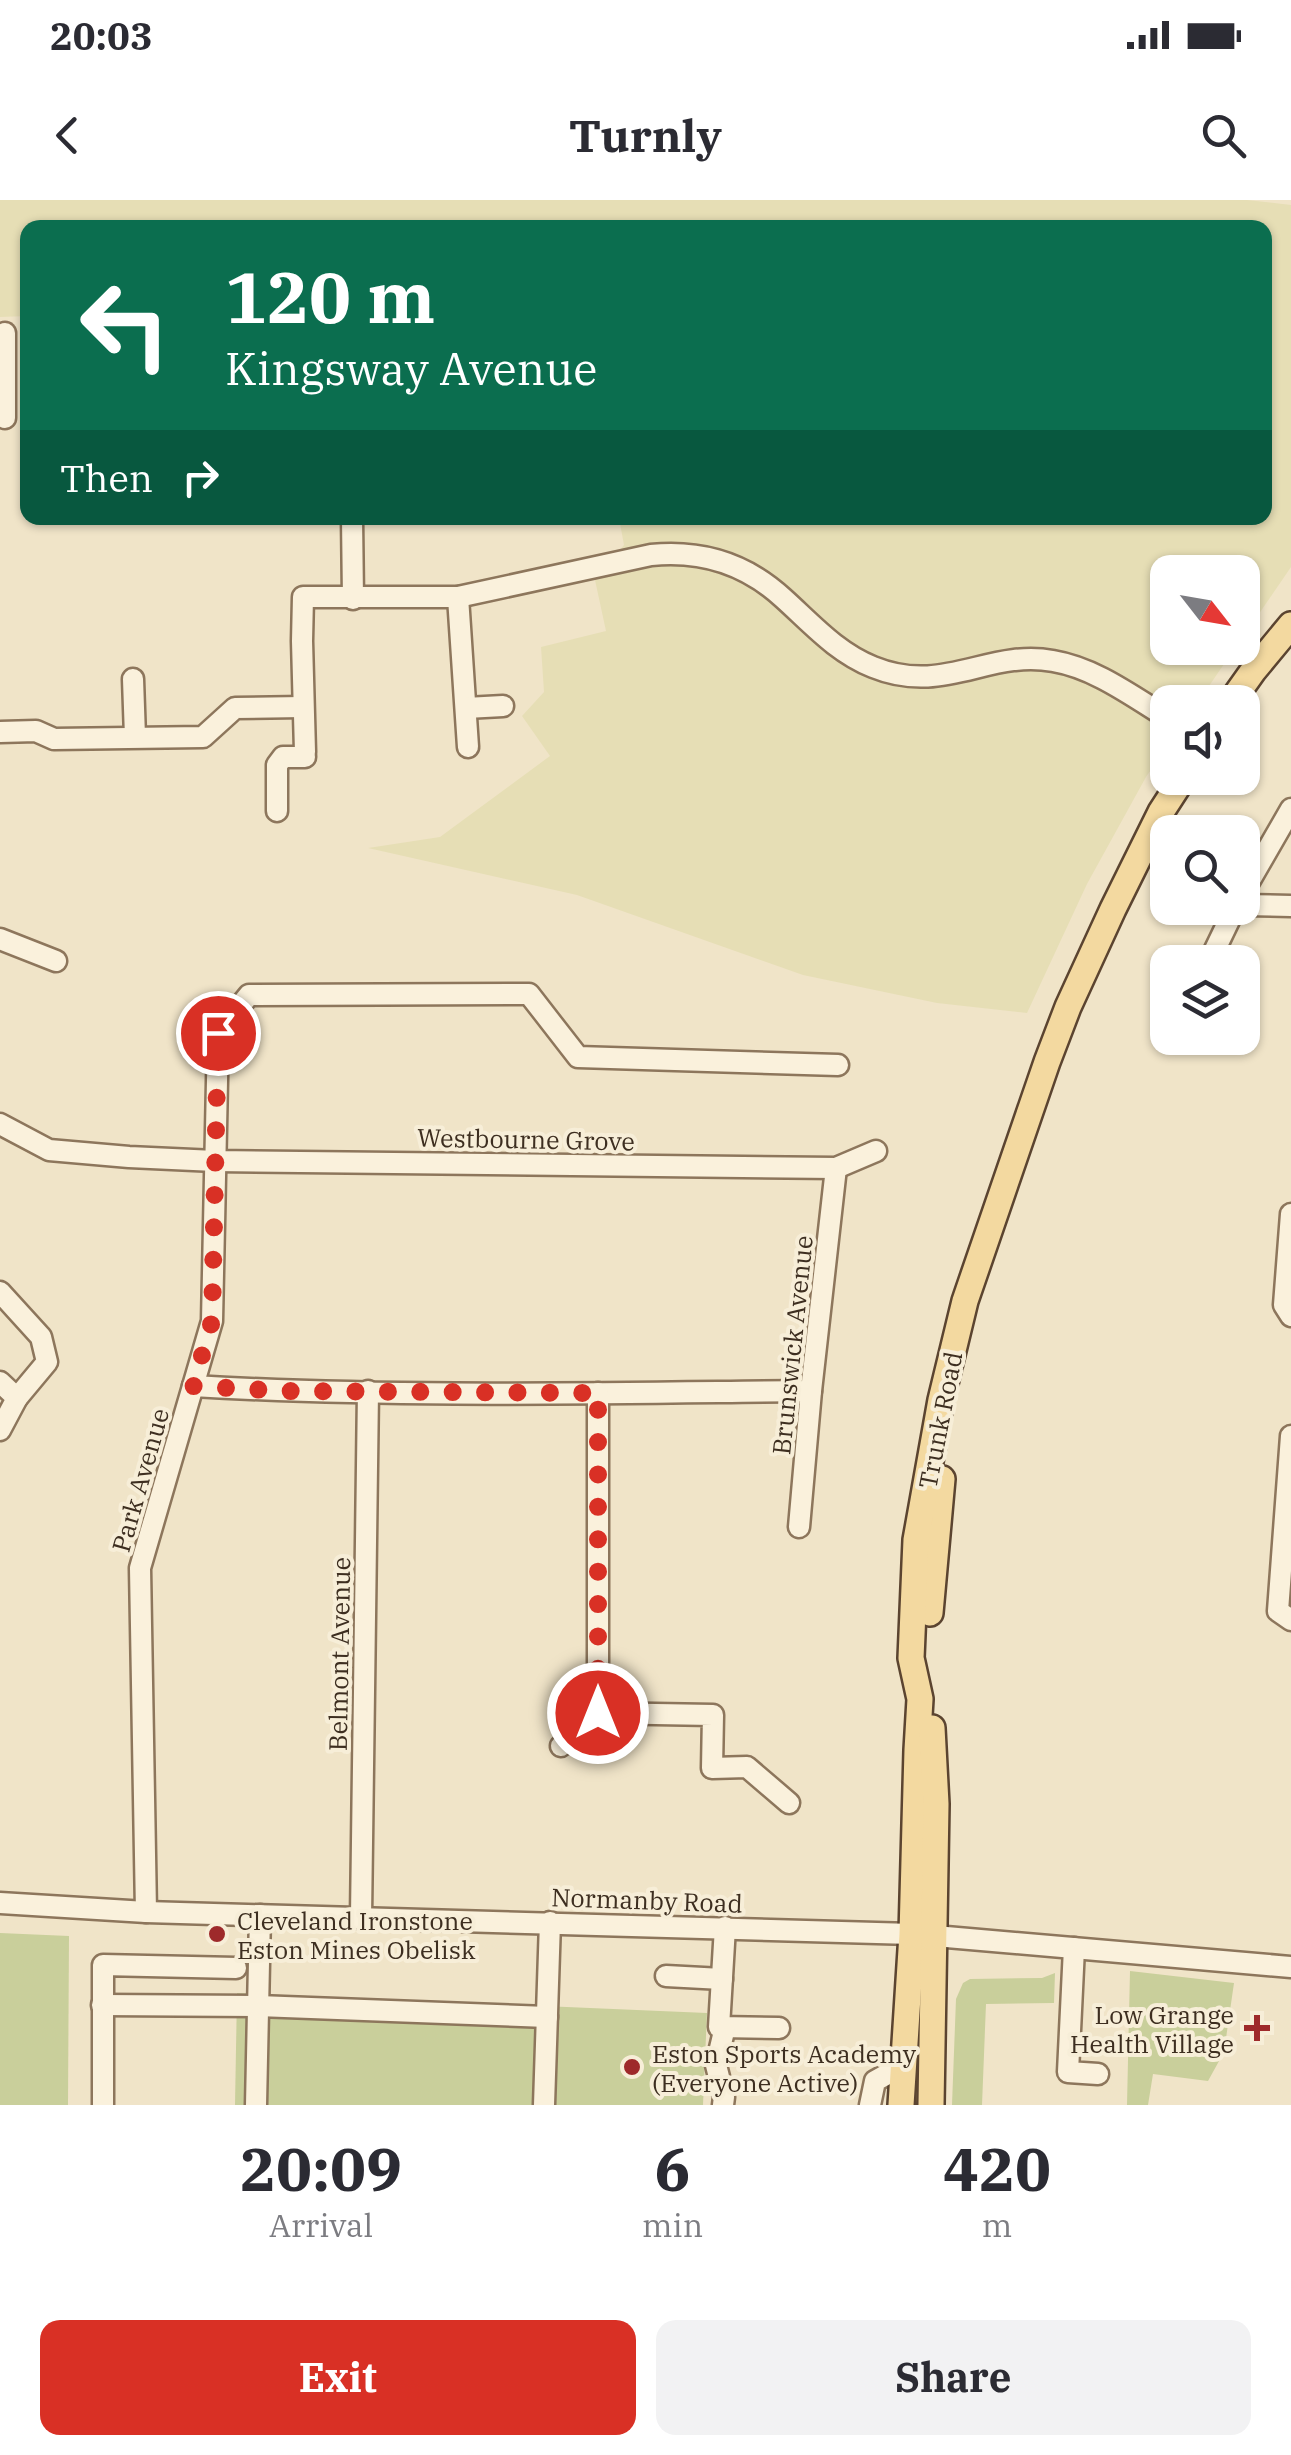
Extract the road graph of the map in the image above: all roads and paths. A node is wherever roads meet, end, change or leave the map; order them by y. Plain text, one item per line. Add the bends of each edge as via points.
1 (5, 333) dead end
2 (2, 366) edge
3 (5, 418) dead end
4 (352, 525) edge
5 (458, 598) junction
6 (353, 599) junction
7 (1291, 625) edge
8 (133, 680) dead end
9 (1244, 685) edge
10 (503, 706) dead end
11 (303, 707) junction
12 (1150, 707) edge
13 (466, 708) junction
14 (0, 732) edge
15 (135, 737) junction
16 (468, 748) dead end
17 (1172, 795) edge
18 (1291, 809) edge
19 (278, 811) dead end
20 (1260, 863) edge
21 (1260, 905) edge
22 (1291, 906) edge
23 (0, 938) edge
24 (56, 960) dead end
25 (838, 1065) dead end
26 (0, 1124) edge
27 (876, 1150) dead end
28 (216, 1161) junction
29 (836, 1168) junction
30 (1291, 1214) edge
31 (0, 1292) edge
32 (1291, 1316) edge
33 (0, 1382) edge
34 (193, 1386) junction
35 (811, 1391) junction
36 (368, 1392) junction
37 (598, 1393) junction
38 (17, 1398) junction
39 (0, 1430) edge
40 (1291, 1436) edge
41 (800, 1528) dead end
42 (1291, 1620) edge
43 (598, 1713) junction
44 (561, 1746) dead end
45 (789, 1804) dead end
46 (0, 1903) edge
47 (146, 1912) junction
48 (260, 1914) junction
49 (360, 1917) junction
50 (550, 1922) junction
51 (725, 1927) junction
52 (924, 1935) junction
53 (1074, 1948) junction
54 (1291, 1966) edge
55 (236, 1968) dead end
56 (666, 1976) dead end
57 (722, 1979) junction
58 (102, 2005) junction
59 (258, 2006) junction
60 (547, 2017) junction
61 (724, 2028) junction
62 (779, 2028) dead end
63 (902, 2066) junction
64 (1098, 2074) dead end
65 (103, 2105) edge
66 (256, 2105) edge
67 (544, 2105) edge
68 (723, 2105) edge
69 (870, 2105) edge
70 (901, 2105) edge
71 (928, 2105) edge

1 - 2 street
2 - 3 street
4 - 6 street
5 - 6 street
5 - 12 street via 650,555 701,555 744,570 834,645 892,674 933,678 1050,660 1094,674
5 - 13 street
6 - 11 street via 304,597
7 - 9 main road
8 - 15 street
10 - 13 street
11 - 15 street via 235,708 203,737
11 - 19 street via 305,755 283,757 277,765
13 - 16 street
14 - 15 street
17 - 52 main road, Trunk Road via 1068,1007 966,1302 941,1400 916,1540 912,1658 920,1699
18 - 20 street
21 - 22 street
23 - 24 street
25 - 28 street, Park Avenue via 578,1057 528,994 249,996 218,1033
26 - 28 street, Westbourne Grove via 50,1150
27 - 29 street
28 - 29 street, Westbourne Grove
28 - 34 street, Park Avenue via 212,1321
29 - 35 street, Brunswick Avenue
30 - 32 street via 1284,1306
31 - 38 street via 41,1337 47,1362
33 - 38 street
34 - 36 street
34 - 47 street, Park Avenue via 140,1568
35 - 37 street
35 - 41 street, Brunswick Avenue
36 - 37 street
36 - 49 street, Belmont Avenue
37 - 43 street
38 - 39 street
40 - 42 street via 1278,1611
43 - 44 street
43 - 45 street via 713,1715 712,1768 747,1767
46 - 47 street, Normanby Road
47 - 48 street, Normanby Road
48 - 49 street, Normanby Road
48 - 59 street
49 - 50 street, Normanby Road
50 - 51 street, Normanby Road
50 - 60 street
51 - 52 street, Normanby Road
51 - 57 street
52 - 53 street, Normanby Road
52 - 63 main road, Trunk Road
52 - 71 main road
53 - 54 street, Normanby Road
53 - 64 street via 1068,2072
55 - 58 street via 103,1965
56 - 57 street
57 - 61 street via 718,2027
58 - 59 street
58 - 65 street
59 - 60 street
59 - 66 street
60 - 67 street
61 - 62 street
61 - 68 street via 716,2065
63 - 69 street via 875,2080
63 - 70 main road, Trunk Road

